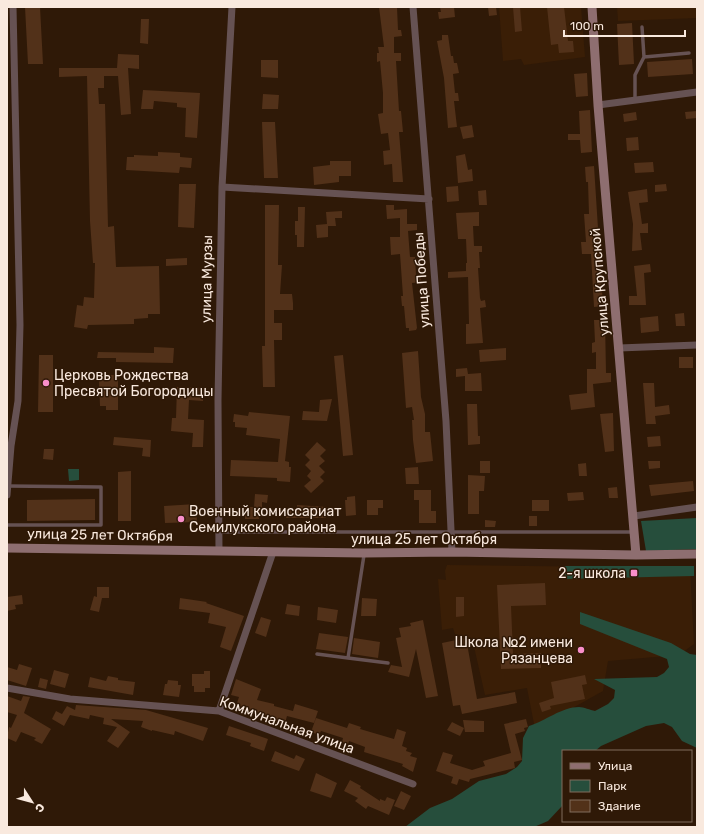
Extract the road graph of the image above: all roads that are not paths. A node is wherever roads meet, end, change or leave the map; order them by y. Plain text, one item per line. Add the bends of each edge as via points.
1 (13, 7) edge
2 (232, 7) edge
3 (413, 7) edge
4 (592, 7) edge
5 (642, 27) dead end
6 (689, 53) dead end
7 (644, 57) junction
8 (697, 92) edge
9 (635, 100) junction
10 (598, 105) junction
11 (222, 187) junction
12 (429, 200) junction
13 (697, 345) edge
14 (619, 348) junction
15 (8, 486) edge
16 (7, 495) edge
17 (697, 507) edge
18 (634, 516) junction
19 (7, 525) edge
20 (451, 531) junction
21 (218, 532) junction
22 (634, 532) junction
23 (7, 548) edge
24 (219, 551) junction
25 (273, 552) junction
26 (452, 552) junction
27 (364, 553) junction
28 (697, 554) edge
29 (636, 555) junction
30 (317, 654) dead end
31 (348, 658) junction
32 (388, 663) dead end
33 (7, 688) edge
34 (219, 711) junction
35 (413, 784) dead end

1 - 15 street via 20,325 18,401
2 - 11 street, улица Мурзы
3 - 12 street, улица Победы
4 - 10 street, улица Крупской
5 - 7 lane
6 - 7 lane
7 - 9 lane via 636,75
8 - 9 street
9 - 10 street
10 - 14 street, улица Крупской
11 - 12 street
11 - 21 street, улица Мурзы
12 - 20 street, улица Победы via 446,421
13 - 14 street
14 - 18 street, улица Крупской
15 - 16 street
15 - 19 lane via 101,487 100,525
17 - 18 street
18 - 22 street, улица Крупской
20 - 21 lane
20 - 22 lane
20 - 26 street, улица Победы
21 - 24 street, улица Мурзы
22 - 29 street, улица Крупской
23 - 24 street, улица 25 лет Октября
24 - 25 street, улица 25 лет Октября
25 - 27 street, улица 25 лет Октября
25 - 34 street
26 - 27 street, улица 25 лет Октября
26 - 29 street, улица 25 лет Октября
27 - 31 lane
28 - 29 street, улица 25 лет Октября
30 - 31 lane
31 - 32 lane
33 - 34 street, Коммунальная улица via 70,699
34 - 35 street, Коммунальная улица

